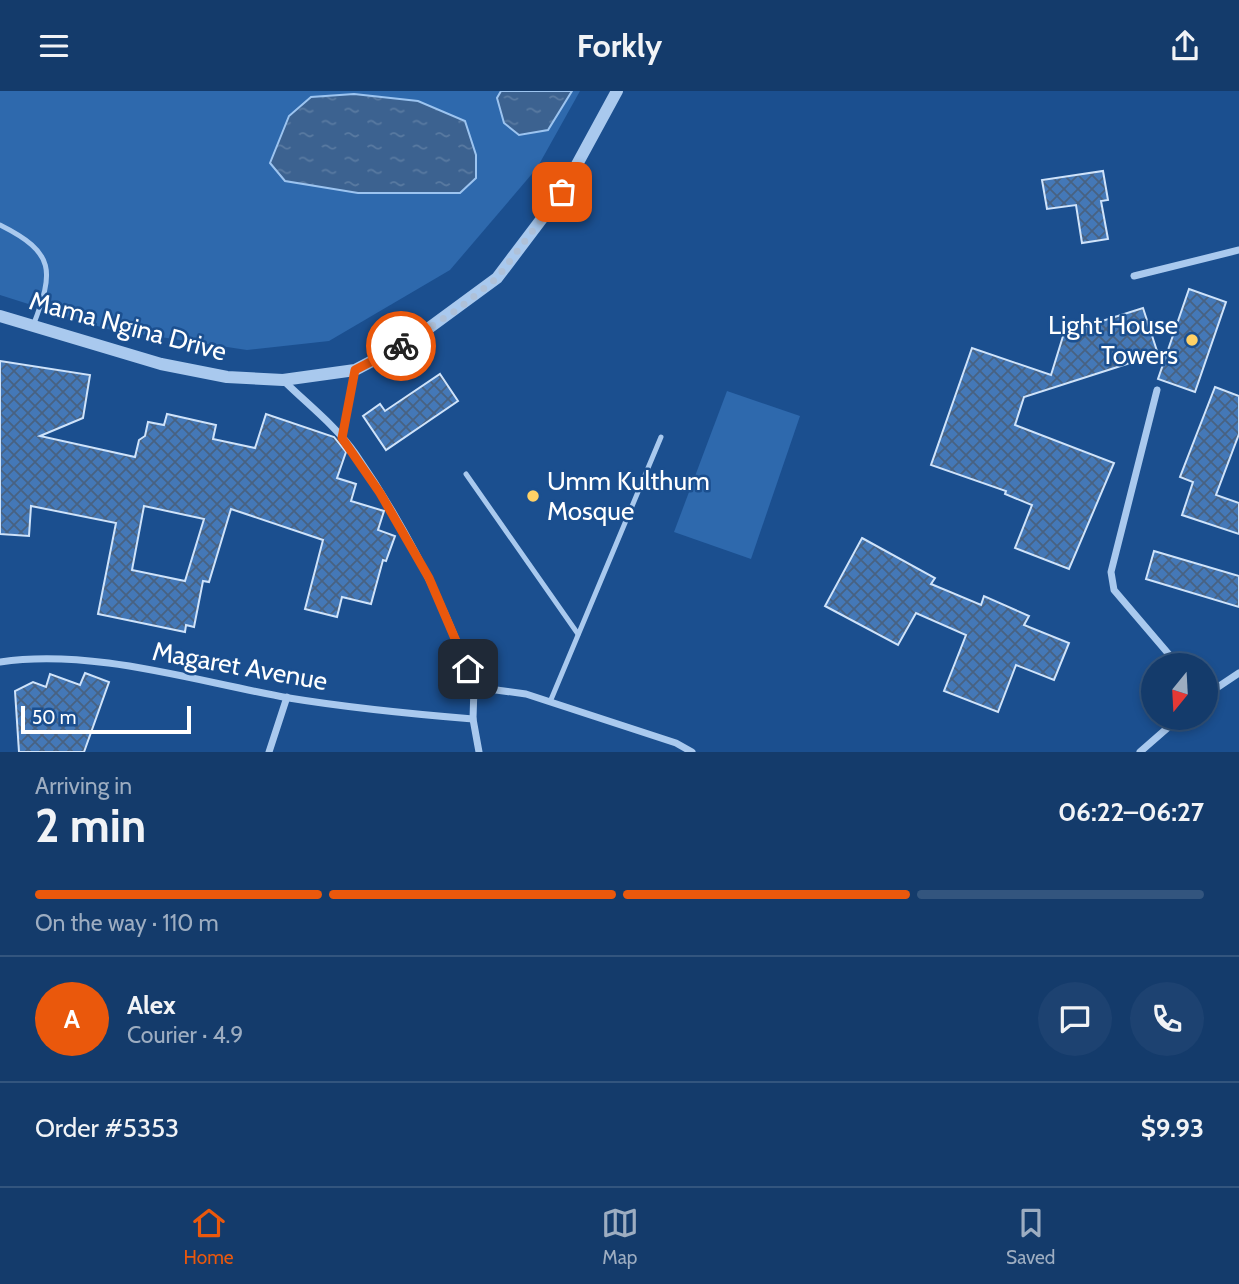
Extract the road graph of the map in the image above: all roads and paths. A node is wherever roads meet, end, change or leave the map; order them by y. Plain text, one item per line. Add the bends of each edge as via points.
1 (617, 91) edge
2 (0, 225) edge
3 (1239, 250) edge
4 (1134, 276) dead end
5 (0, 316) edge
6 (33, 326) junction
7 (355, 370) junction
8 (283, 380) junction
9 (1157, 390) dead end
10 (661, 437) dead end
11 (342, 438) junction
12 (466, 474) dead end
13 (578, 634) junction
14 (1168, 653) edge
15 (0, 662) edge
16 (1239, 674) edge
17 (474, 687) junction
18 (1218, 687) edge
19 (287, 697) junction
20 (550, 702) junction
21 (474, 719) junction
22 (1165, 730) edge
23 (269, 752) edge
24 (479, 752) edge
25 (692, 752) edge
26 (1140, 752) edge

1 - 7 street, Mama Ngina Drive via 562,192 497,278 414,339
2 - 6 lane via 38,249 47,265 44,295
3 - 4 street
5 - 6 street, Mama Ngina Drive
6 - 8 street, Mama Ngina Drive via 161,364 227,377
7 - 8 street, Mama Ngina Drive
7 - 11 street
8 - 11 street
9 - 14 street via 1111,572 1114,590
10 - 13 lane
11 - 17 street via 429,578
12 - 13 lane
13 - 20 lane
15 - 19 street, Magaret Avenue via 83,662 183,674
16 - 18 street
17 - 20 street
17 - 21 street
19 - 21 street, Magaret Avenue
19 - 23 street
20 - 25 street
21 - 24 street
22 - 26 street

